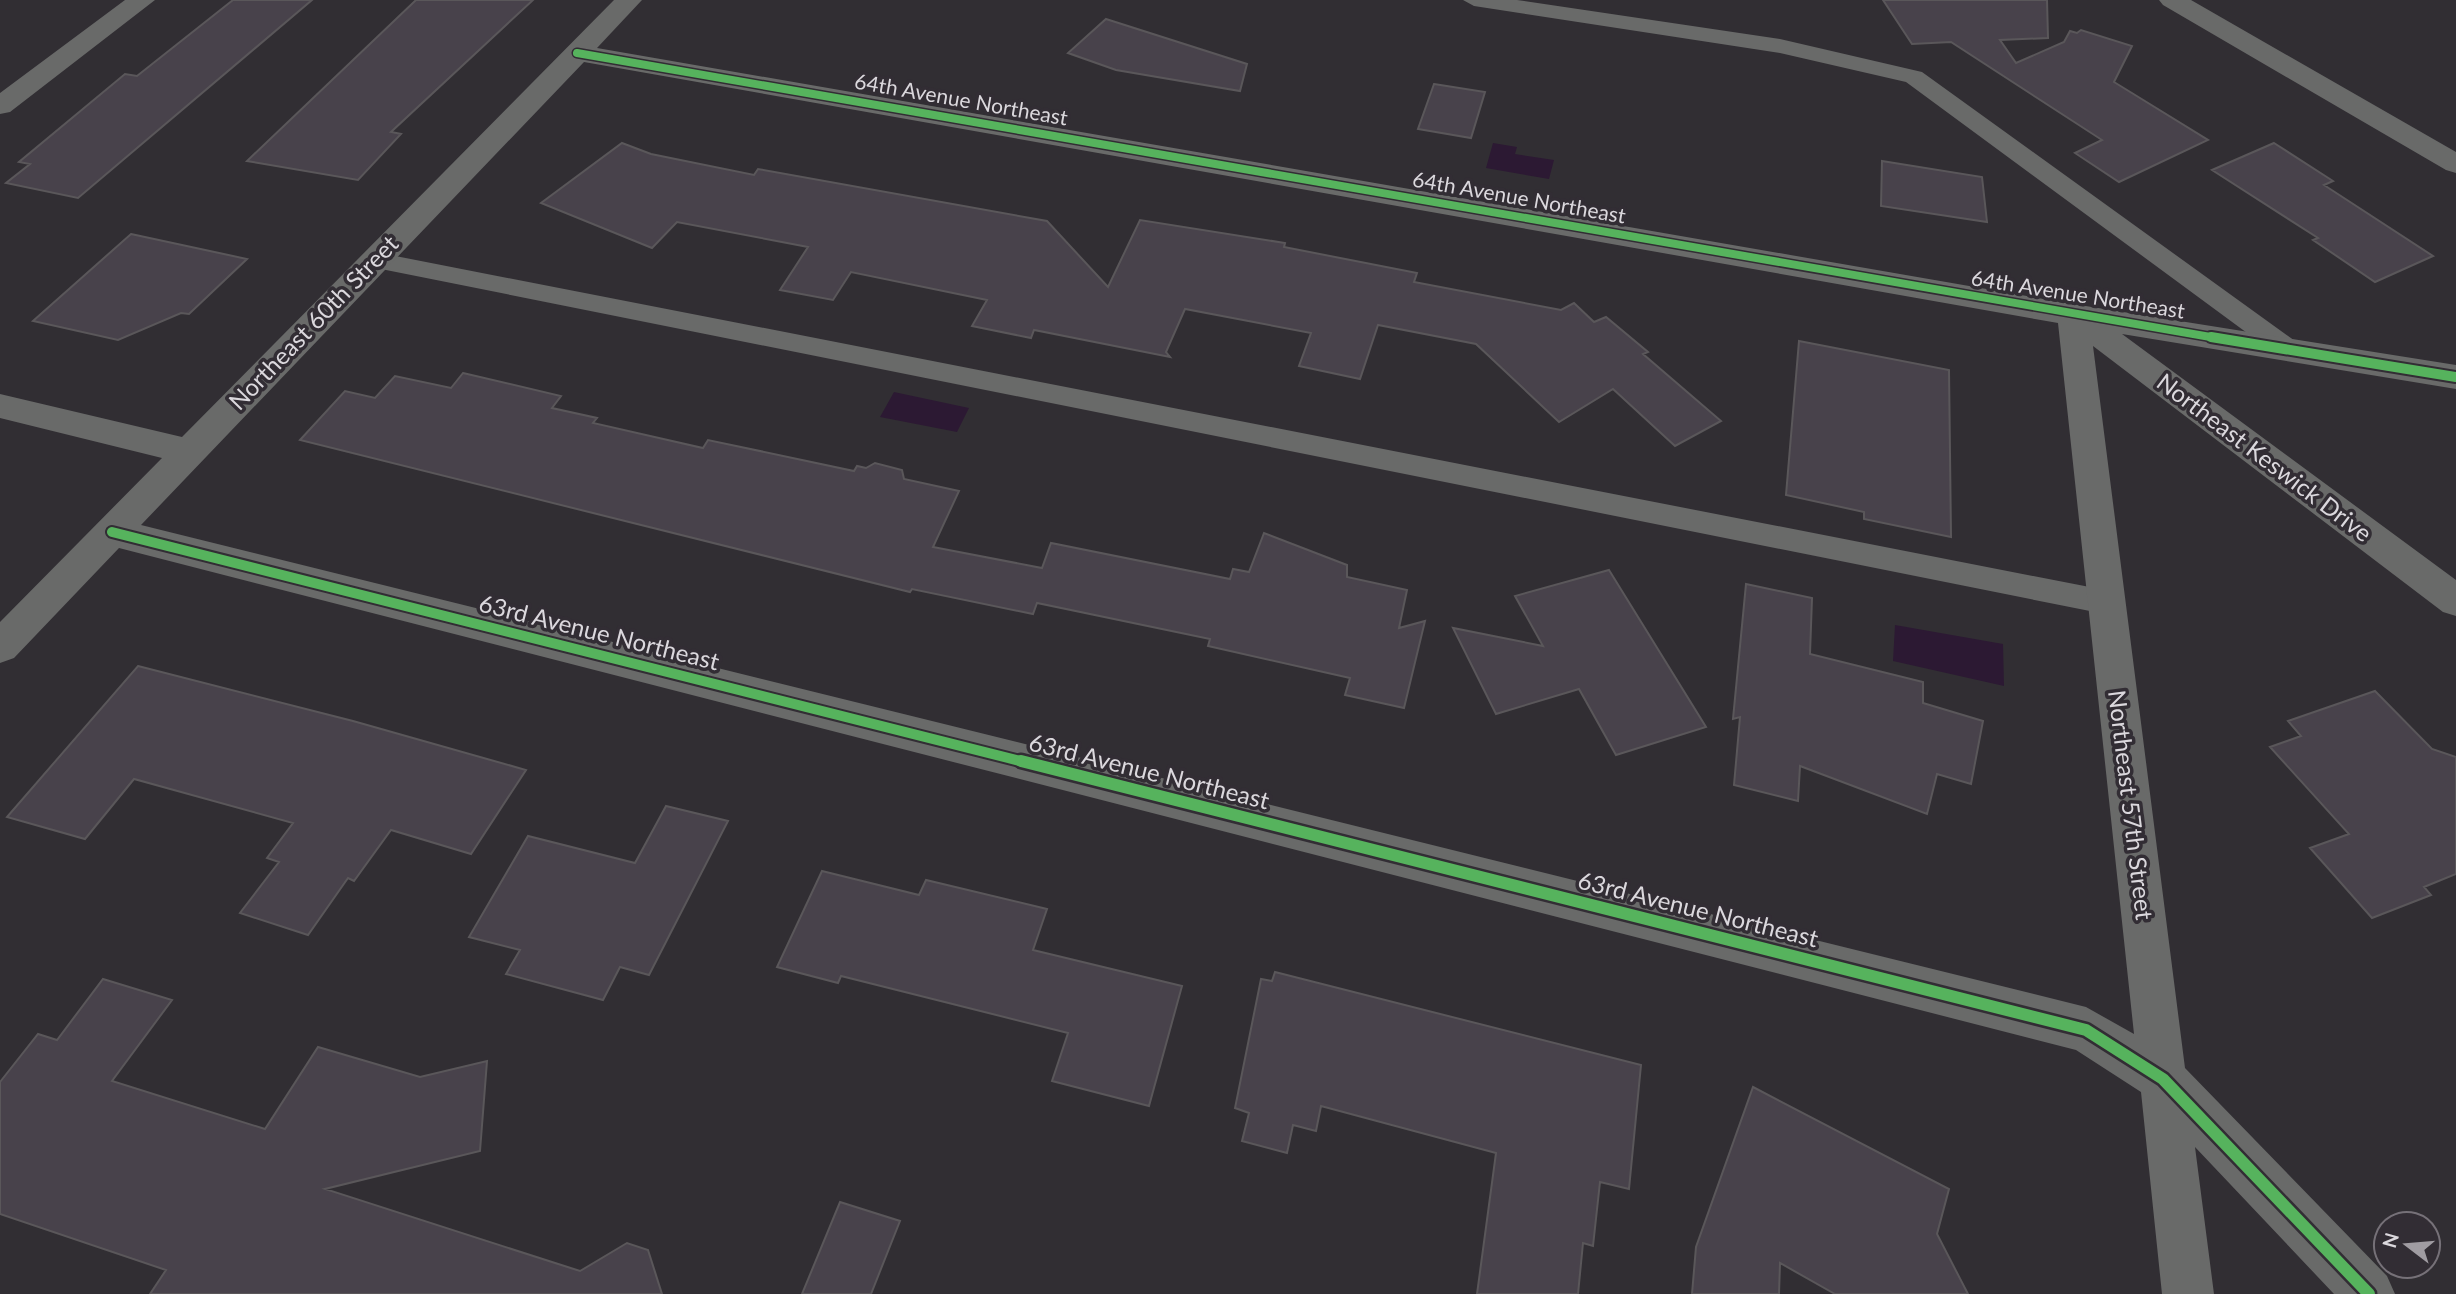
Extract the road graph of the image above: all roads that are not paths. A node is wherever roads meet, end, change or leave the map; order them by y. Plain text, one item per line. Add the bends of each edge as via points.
1 (142, 0) edge
2 (629, 0) edge
3 (1474, 0) edge
4 (2172, 0) edge
5 (577, 53) junction
6 (0, 106) edge
7 (2456, 164) edge
8 (375, 260) junction
9 (2073, 315) junction
10 (2286, 348) junction
11 (2456, 377) edge
12 (0, 406) edge
13 (189, 452) junction
14 (112, 532) junction
15 (2456, 601) edge
16 (2105, 602) junction
17 (0, 647) edge
18 (2163, 1079) junction
19 (2188, 1294) edge
20 (2369, 1294) edge

1 - 6 street
2 - 5 street, Northeast 60th Street
3 - 10 lane via 1780,46 1914,77
4 - 7 street
5 - 8 street, Northeast 60th Street
5 - 9 street, 64th Avenue Northeast
8 - 13 street, Northeast 60th Street
8 - 16 lane
9 - 10 street, 64th Avenue Northeast
9 - 15 street, Northeast Keswick Drive
9 - 16 street, Northeast 57th Street
10 - 11 street, 64th Avenue Northeast
12 - 13 street
13 - 14 street, Northeast 60th Street
14 - 17 street, Northeast 60th Street
14 - 18 street, 63rd Avenue Northeast via 2086,1030
16 - 18 street, Northeast 57th Street
18 - 19 street, Northeast 57th Street
18 - 20 street, 63rd Avenue Northeast

